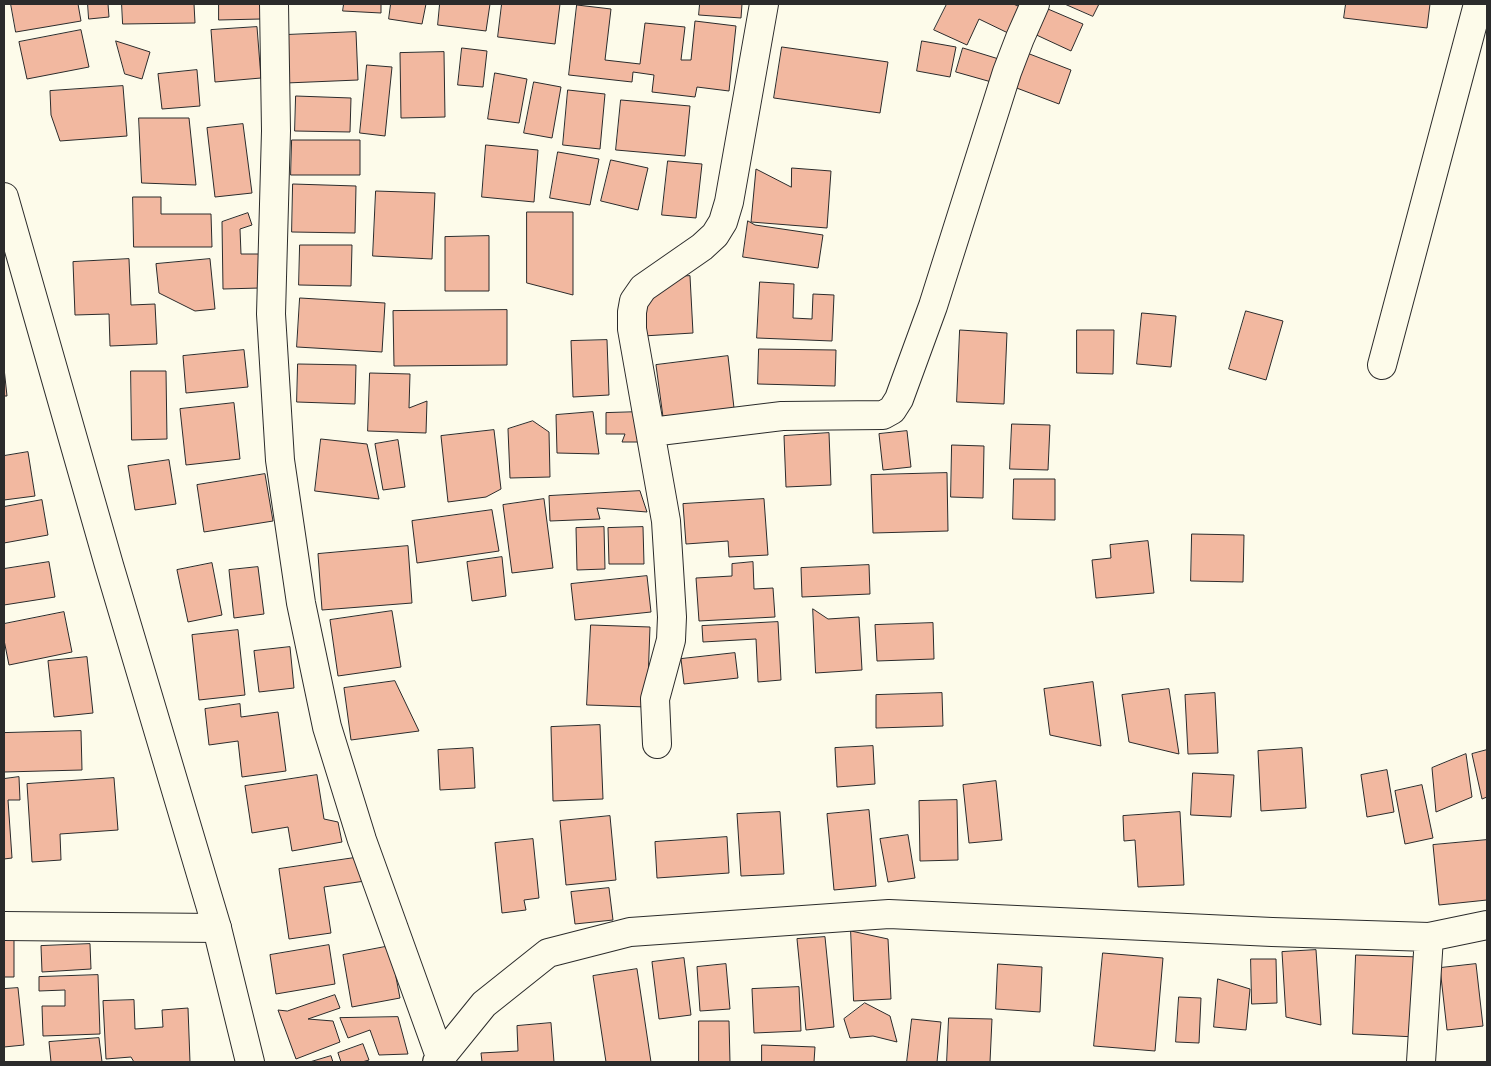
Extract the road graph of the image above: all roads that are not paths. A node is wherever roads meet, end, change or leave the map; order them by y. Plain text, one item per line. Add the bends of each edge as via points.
1 (274, 4) edge
2 (764, 4) edge
3 (1035, 4) edge
4 (1478, 4) edge
5 (4, 197) edge
6 (1382, 365) dead end
7 (651, 432) junction
8 (656, 744) dead end
9 (1487, 925) edge
10 (4, 926) edge
11 (217, 928) junction
12 (1429, 937) junction
13 (440, 1061) edge
14 (250, 1062) edge
15 (1421, 1062) edge

1 - 13 main road via 276,131 271,314 280,460 301,603 327,727 362,840
2 - 7 main road via 723,222 702,247 642,288 634,301 632,330
3 - 7 main road via 1007,72 932,306 899,399 892,410 883,415 782,416
4 - 6 main road
5 - 11 main road
7 - 8 main road via 666,521 672,617 671,640 655,699
9 - 12 main road
10 - 11 main road
11 - 14 main road
12 - 13 main road via 889,914 630,932 548,953 484,1004
12 - 15 main road

